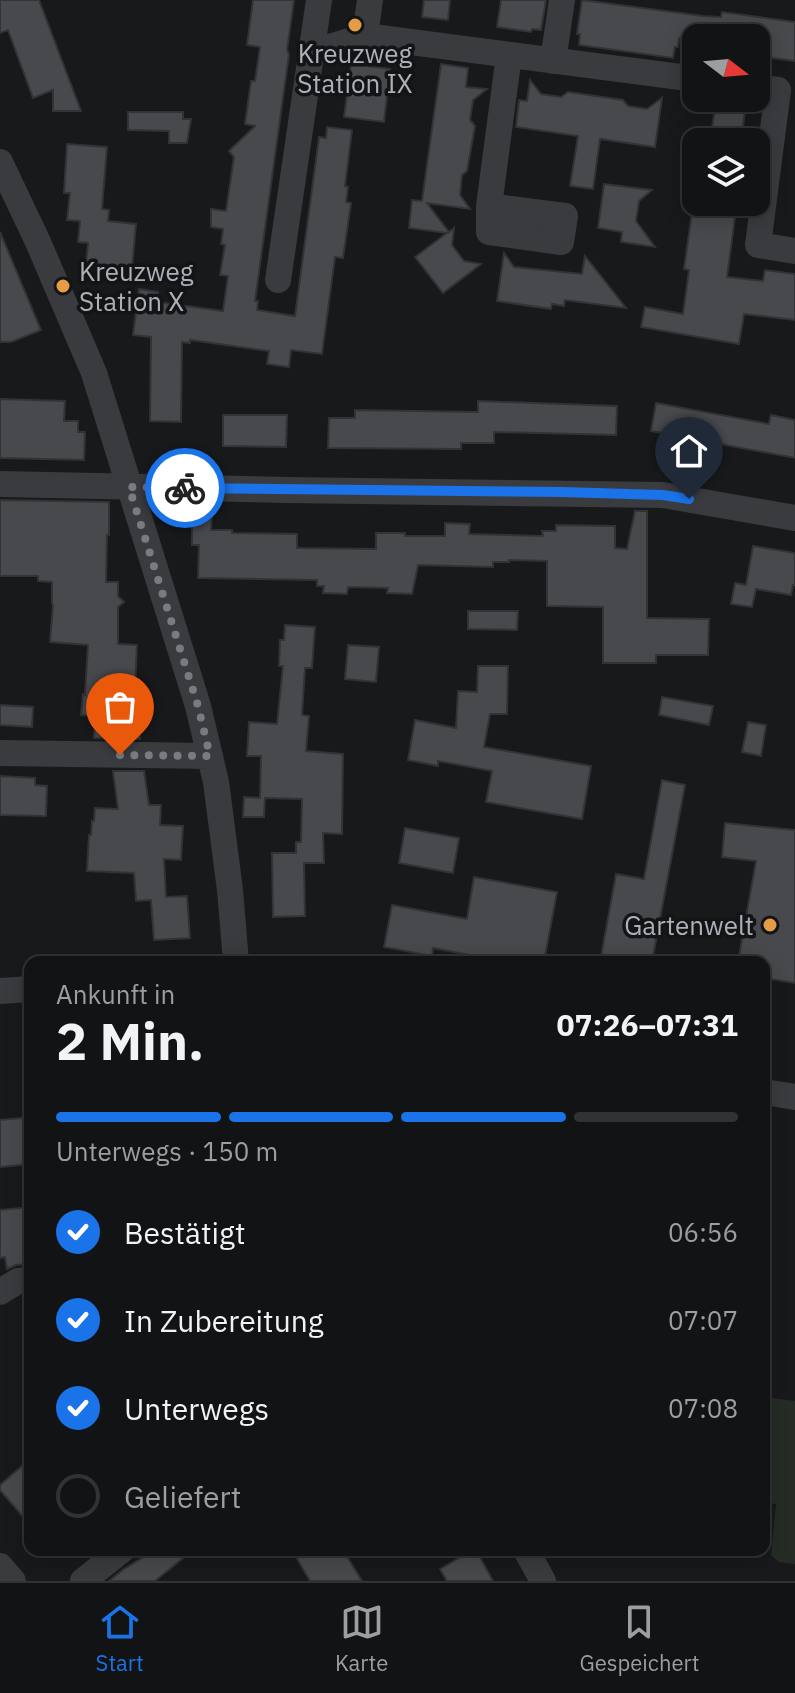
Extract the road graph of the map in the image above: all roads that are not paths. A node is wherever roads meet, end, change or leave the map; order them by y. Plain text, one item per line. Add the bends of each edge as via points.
1 (319, 0) edge
2 (370, 0) edge
3 (562, 0) edge
4 (365, 36) junction
5 (311, 53) junction
6 (509, 55) junction
7 (553, 61) junction
8 (682, 77) edge
9 (776, 90) edge
10 (0, 162) edge
11 (489, 206) dead end
12 (795, 251) edge
13 (278, 280) dead end
14 (0, 484) edge
15 (129, 487) junction
16 (795, 518) edge
17 (0, 753) edge
18 (210, 756) junction
19 (236, 956) edge
20 (24, 989) edge
21 (0, 991) edge
22 (770, 1093) edge
23 (795, 1097) edge
24 (24, 1280) edge
25 (0, 1292) edge
26 (114, 1556) edge
27 (529, 1556) edge
28 (0, 1566) edge
29 (13, 1581) edge
30 (83, 1581) edge
31 (543, 1581) edge

1 - 5 street
2 - 4 street
3 - 7 street
4 - 5 street
4 - 6 street
5 - 13 street
6 - 7 street
6 - 11 street
7 - 8 street
9 - 12 street via 758,245
10 - 15 street via 94,373
14 - 15 street
15 - 16 street via 663,495
15 - 18 street
17 - 18 street
18 - 19 street
20 - 21 street
22 - 23 street
24 - 25 street
26 - 30 street
27 - 31 street
28 - 29 street

